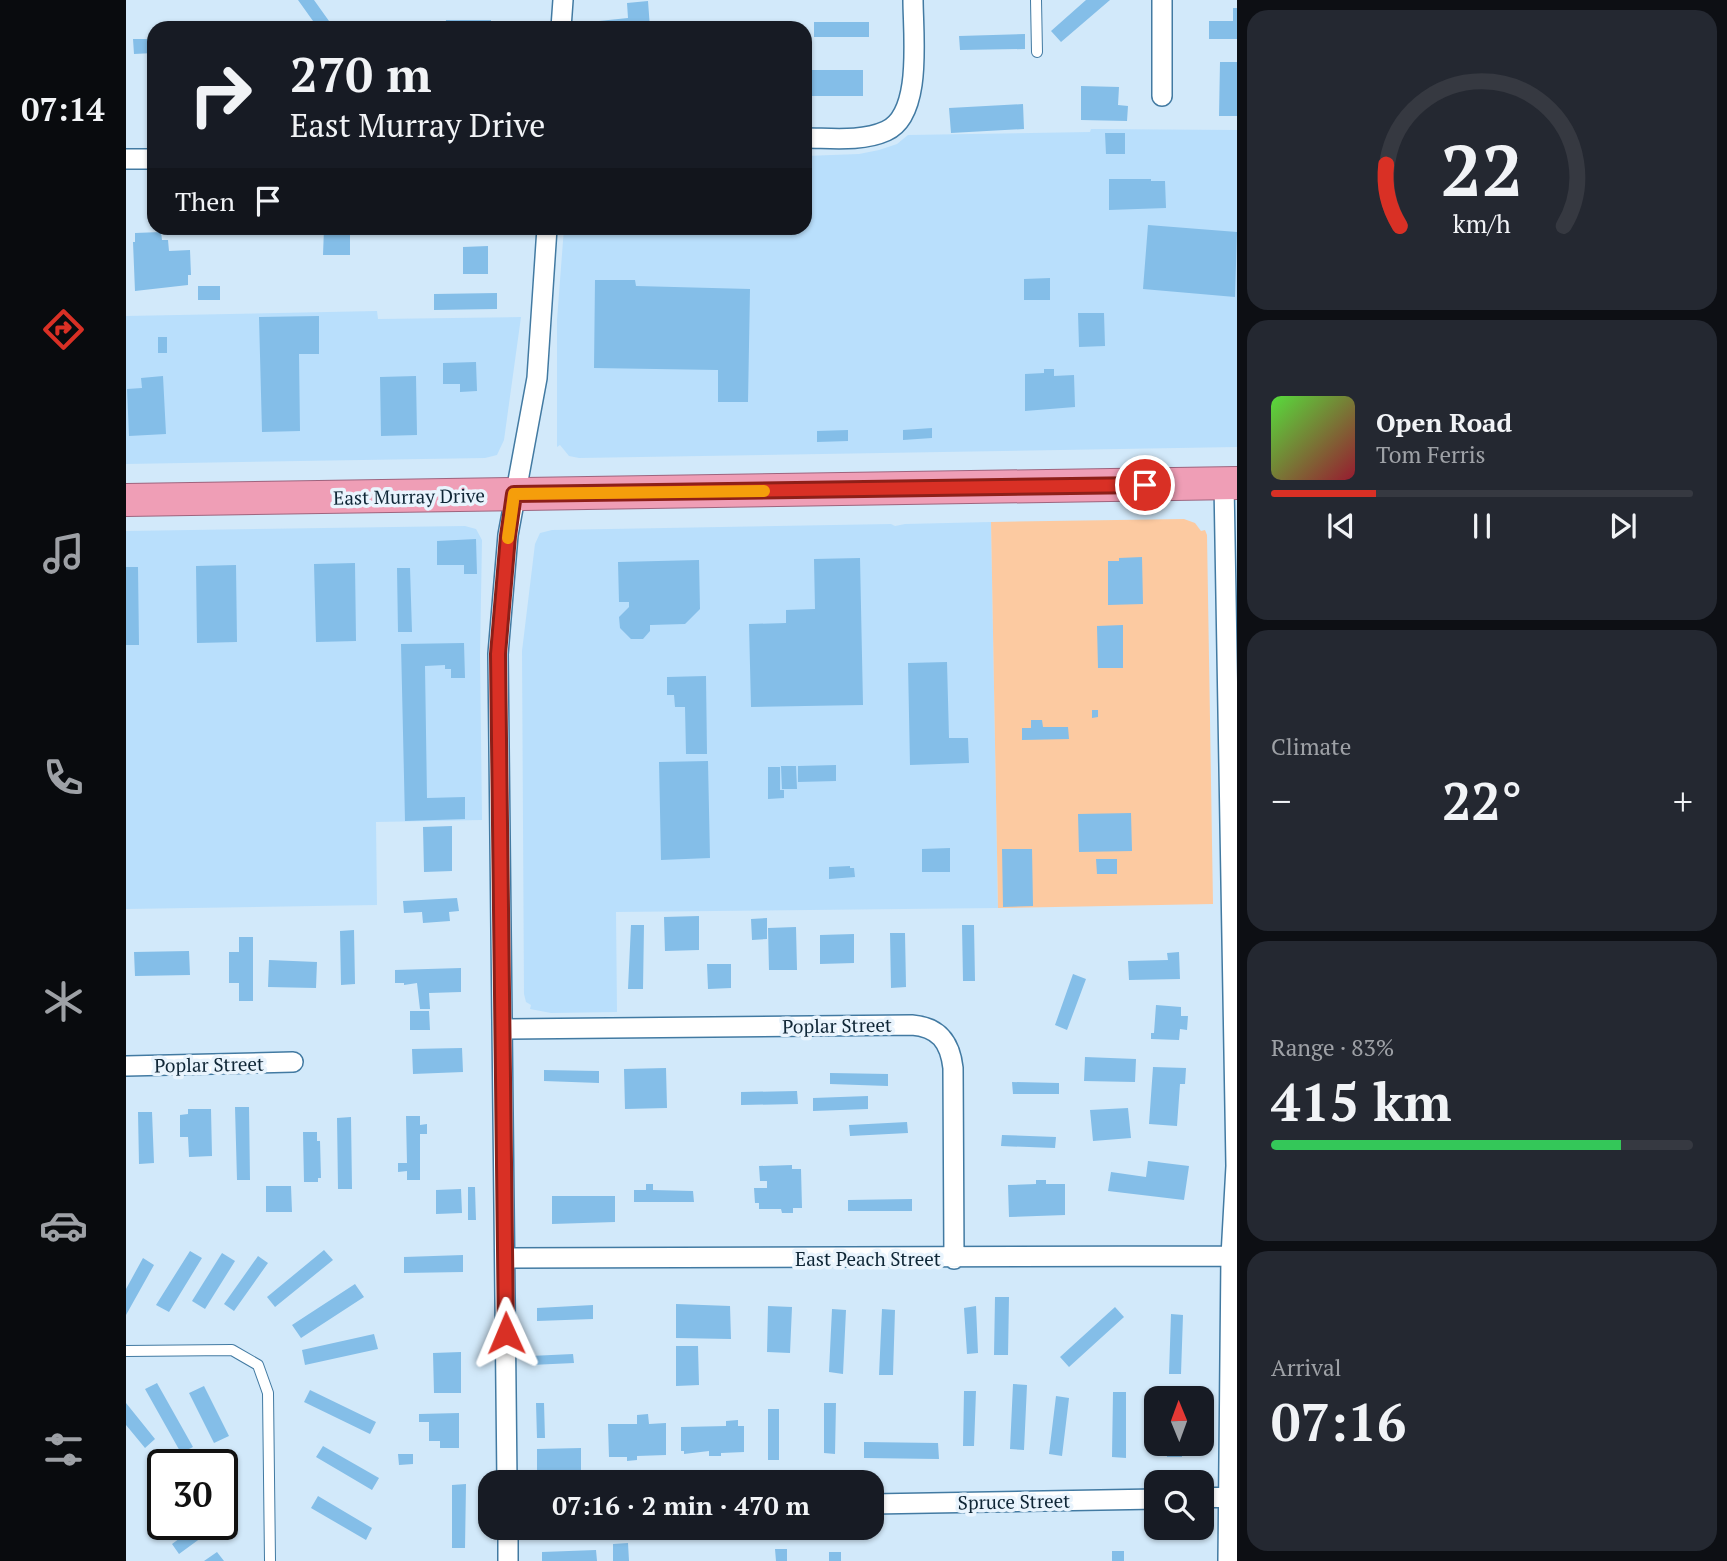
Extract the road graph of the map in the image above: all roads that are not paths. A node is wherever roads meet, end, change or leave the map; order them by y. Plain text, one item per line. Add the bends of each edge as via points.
1 (563, 0) edge
2 (913, 0) edge
3 (1036, 0) edge
4 (1162, 0) edge
5 (562, 21) edge
6 (1037, 52) dead end
7 (1162, 96) dead end
8 (812, 138) edge
9 (126, 159) edge
10 (147, 159) edge
11 (547, 235) edge
12 (1231, 483) edge
13 (514, 494) junction
14 (126, 500) edge
15 (504, 1029) junction
16 (293, 1062) dead end
17 (126, 1066) edge
18 (1231, 1256) junction
19 (505, 1258) junction
20 (954, 1258) junction
21 (126, 1351) edge
22 (507, 1470) edge
23 (1227, 1497) junction
24 (1214, 1498) edge
25 (1144, 1499) edge
26 (884, 1504) edge
27 (508, 1540) edge
28 (270, 1561) edge
29 (508, 1561) edge
30 (1228, 1561) edge

1 - 5 street
2 - 8 street via 914,80 907,110 888,131
3 - 6 lane
4 - 7 street
9 - 10 street
11 - 13 street via 537,378
12 - 13 highway, East Murray Drive
12 - 18 street via 1236,1166
13 - 14 highway, East Murray Drive
13 - 15 street via 498,654
15 - 19 street
15 - 20 street, Poplar Street via 912,1025 933,1029 949,1047 953,1068
16 - 17 street, Poplar Street
18 - 20 street, East Peach Street
18 - 23 street
19 - 20 street, East Peach Street
19 - 22 street
21 - 28 lane via 232,1350 258,1365 268,1393
23 - 24 street
23 - 30 street
25 - 26 street, Spruce Street
27 - 29 street

